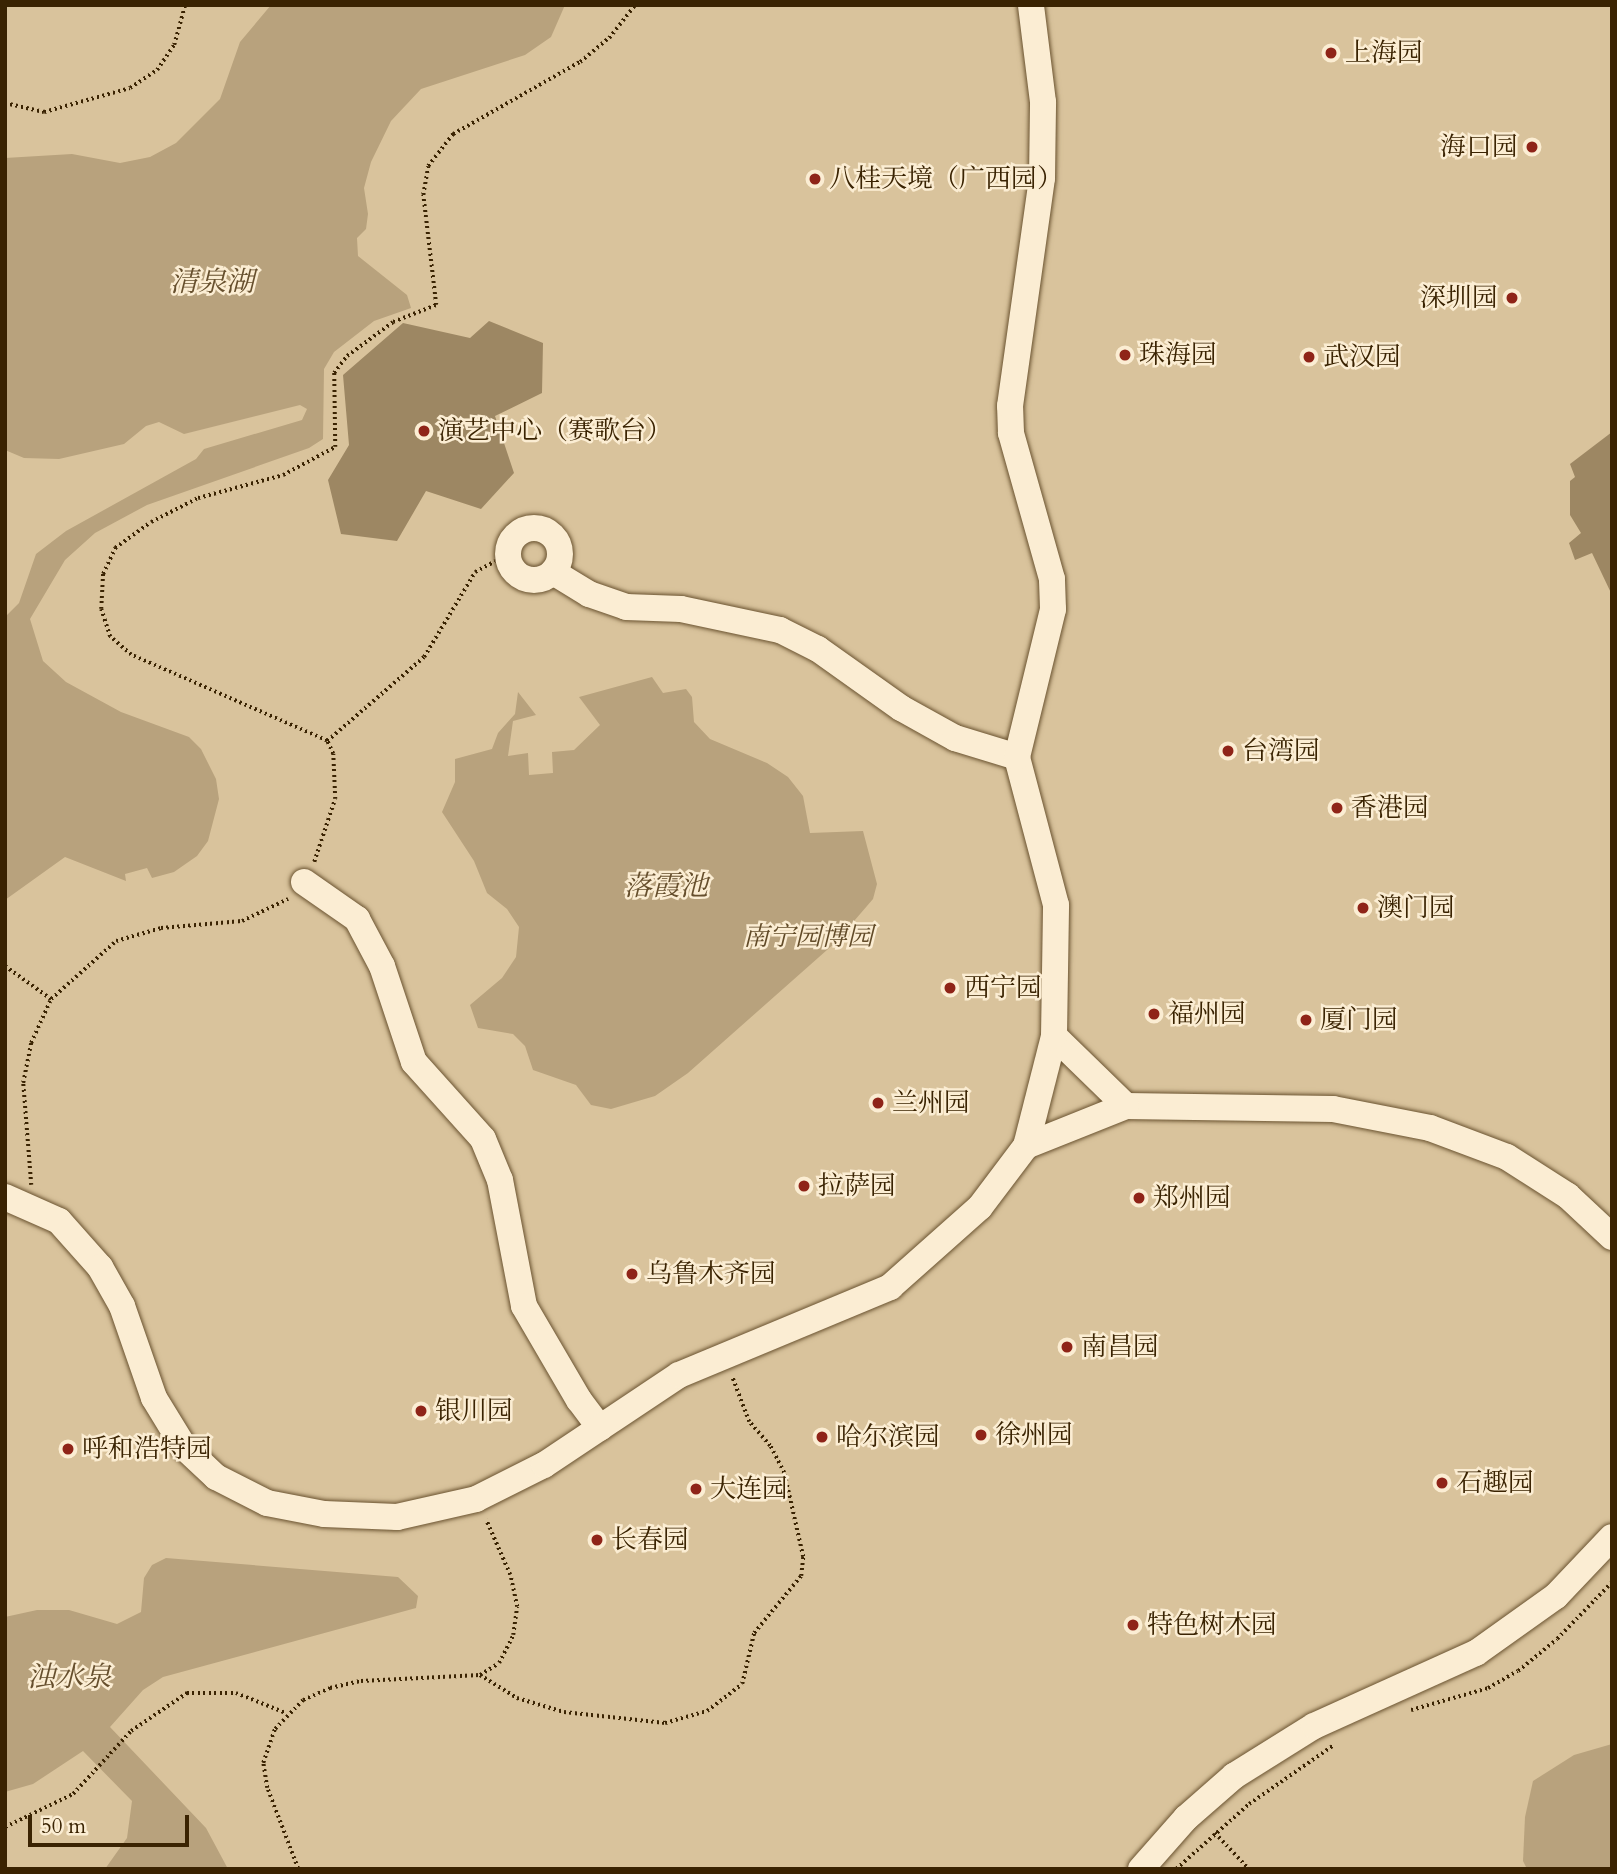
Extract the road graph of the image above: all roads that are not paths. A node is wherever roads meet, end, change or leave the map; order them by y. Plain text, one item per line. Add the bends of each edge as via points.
1 (1031, 5) edge
2 (553, 572) junction
3 (1017, 757) junction
4 (304, 882) road end
5 (1054, 1036) junction
6 (1126, 1106) junction
7 (1027, 1146) junction
8 (5, 1197) edge
9 (1612, 1237) edge
10 (600, 1428) junction
11 (1612, 1537) edge
12 (1141, 1869) edge

1 - 3 street via 1044,102 1042,178 1010,406 1011,433 1052,579 1053,609
2 - 2 street via 559,548 544,530 519,532 508,555 514,571 528,580
2 - 3 street via 589,594 626,607 681,609 780,630 818,649 901,708 955,738
3 - 5 street via 1056,905
4 - 10 street via 357,919 382,966 414,1062 483,1139 500,1181 524,1306
5 - 6 street
5 - 7 street
6 - 7 street
6 - 9 street via 1334,1109 1430,1128 1507,1157 1568,1196
7 - 10 street via 980,1206 890,1287 724,1353 680,1375
8 - 10 street via 59,1222 100,1267 122,1306 154,1398 184,1447 216,1477 267,1503 324,1514 397,1517 476,1499 544,1465
11 - 12 street via 1556,1596 1517,1626 1423,1681 1314,1726 1234,1776 1193,1812

